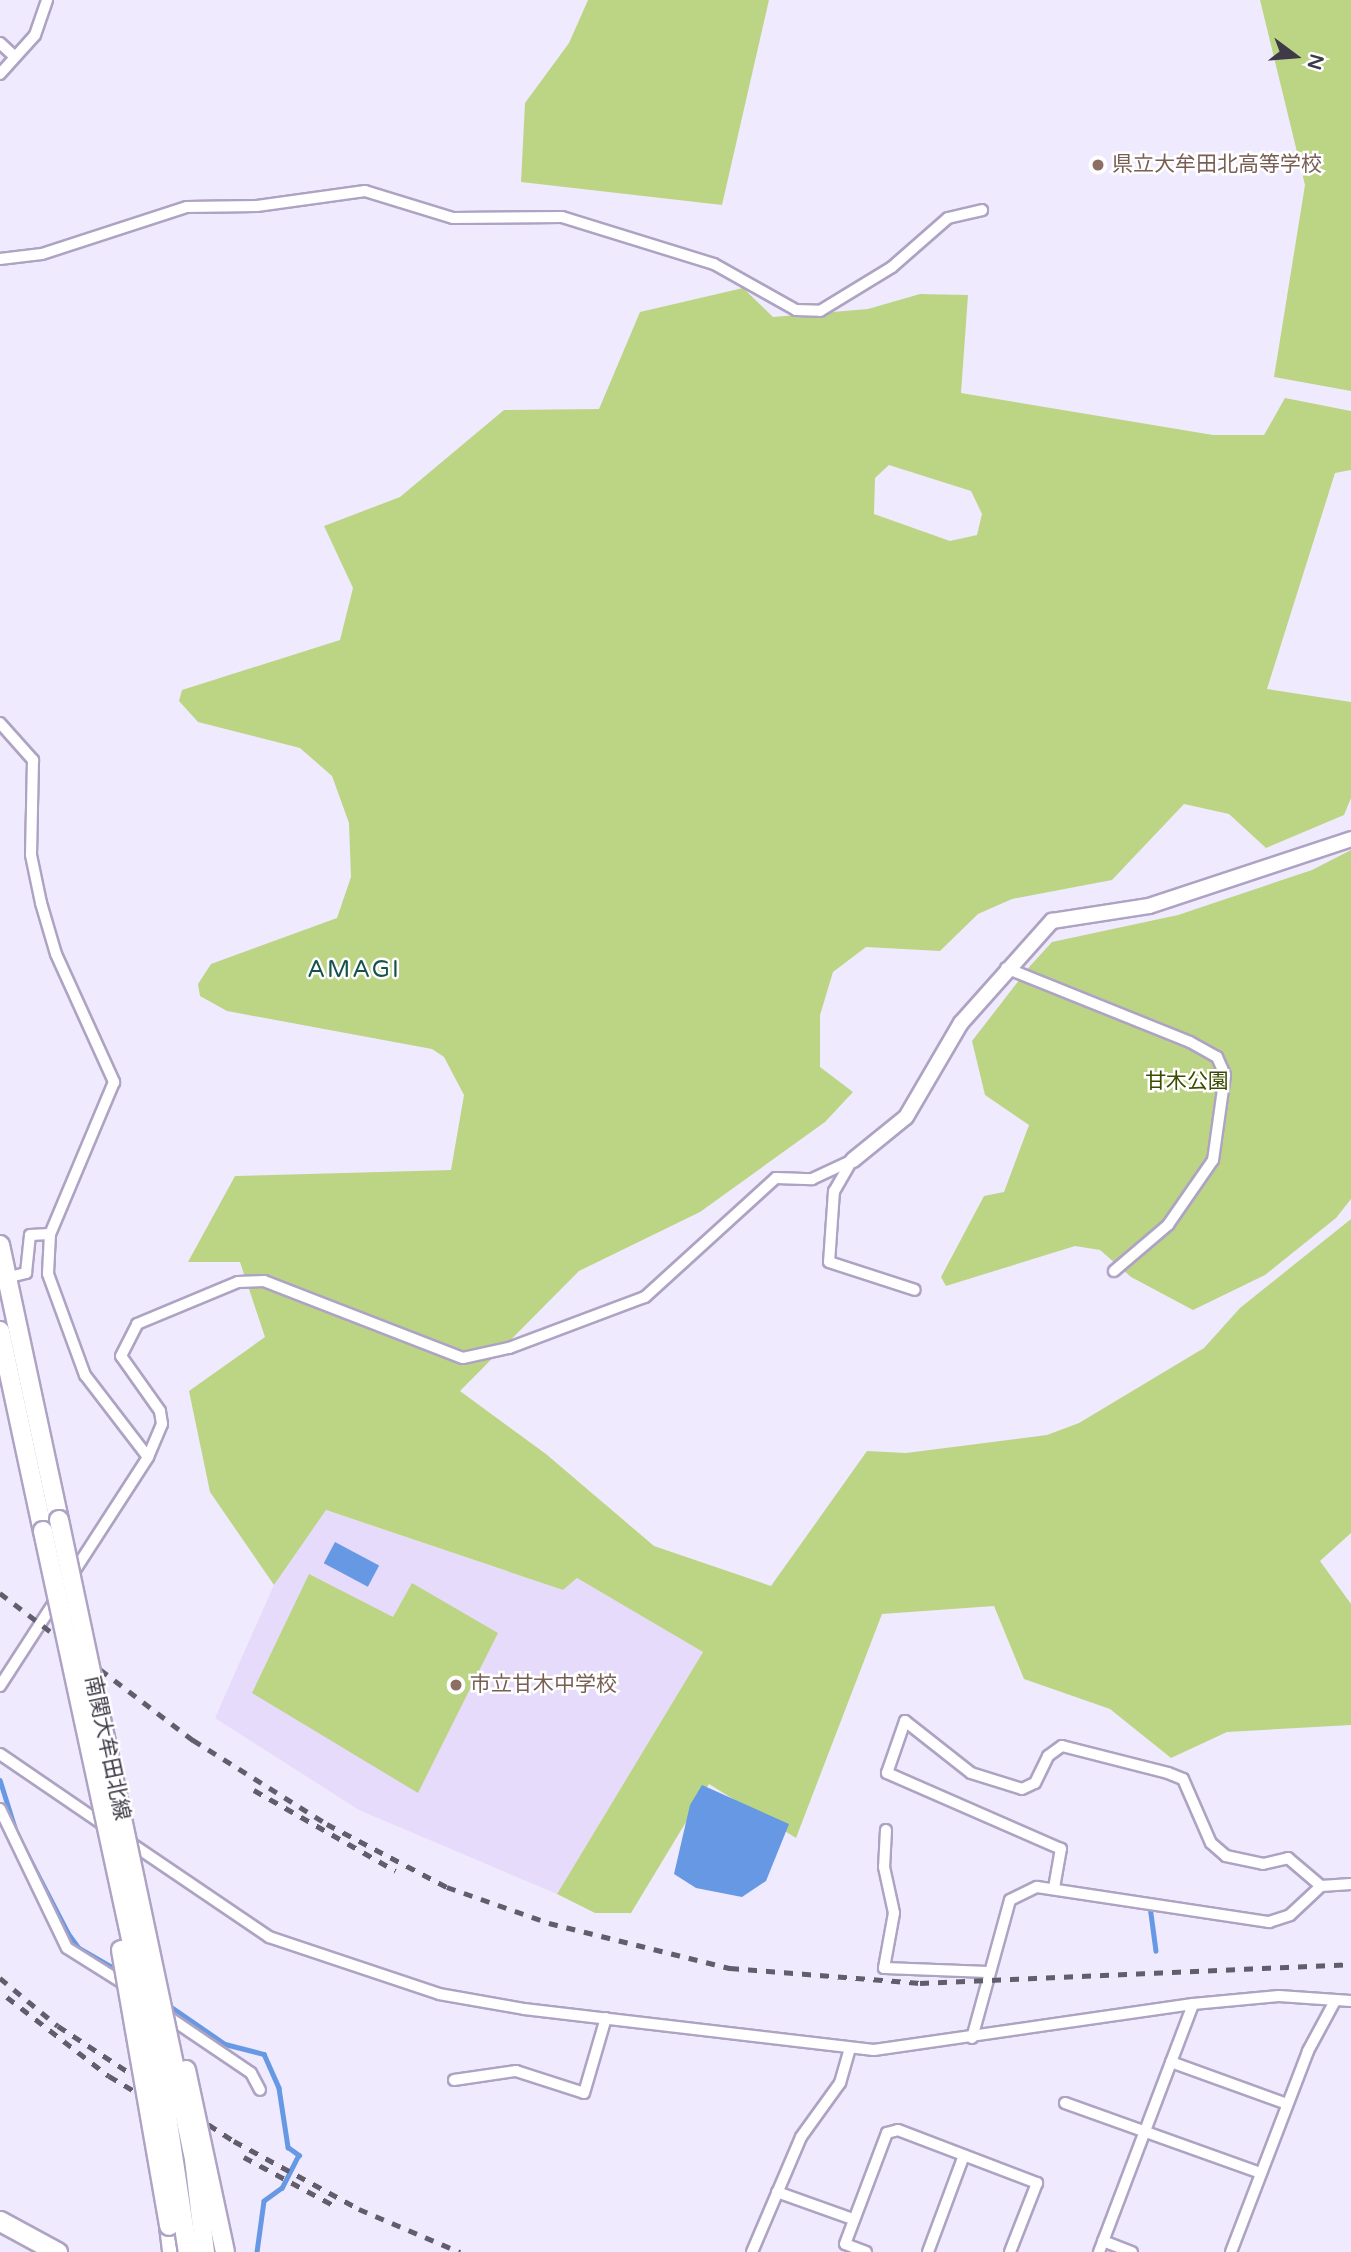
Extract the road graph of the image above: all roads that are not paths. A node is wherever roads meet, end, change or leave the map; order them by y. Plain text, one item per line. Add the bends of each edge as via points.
1 (47, 0) edge
2 (0, 43) edge
3 (13, 55) junction
4 (0, 74) edge
5 (982, 210) dead end
6 (0, 259) edge
7 (0, 723) edge
8 (1351, 839) edge
9 (1006, 968) junction
10 (853, 1160) junction
11 (50, 1234) junction
12 (0, 1245) edge
13 (1114, 1271) dead end
14 (4, 1278) edge
15 (915, 1290) dead end
16 (0, 1332) edge
17 (148, 1457) junction
18 (0, 1686) edge
19 (0, 1754) edge
20 (0, 1809) edge
21 (886, 1830) dead end
22 (116, 1871) junction
23 (1351, 1884) edge
24 (1321, 1886) junction
25 (1054, 1888) junction
26 (147, 1939) junction
27 (989, 1972) junction
28 (1335, 2001) junction
29 (1351, 2001) edge
30 (1193, 2004) junction
31 (606, 2018) junction
32 (972, 2038) junction
33 (850, 2048) junction
34 (1171, 2062) junction
35 (454, 2080) dead end
36 (260, 2090) dead end
37 (1065, 2103) dead end
38 (1287, 2104) junction
39 (1144, 2132) junction
40 (964, 2155) junction
41 (1261, 2173) junction
42 (777, 2192) junction
43 (853, 2219) junction
44 (0, 2221) edge
45 (1101, 2247) edge
46 (57, 2252) edge
47 (172, 2252) edge
48 (188, 2252) edge
49 (205, 2252) edge
50 (225, 2252) edge
51 (752, 2252) edge
52 (866, 2252) edge
53 (928, 2252) edge
54 (1010, 2252) edge
55 (1132, 2252) edge
56 (1231, 2252) edge

1 - 3 street via 35,35
2 - 3 street
3 - 4 street
5 - 6 street via 948,218 892,267 820,311 796,310 714,264 562,217 453,218 365,191 257,206 187,207 42,254
7 - 11 street via 33,760 32,855 41,903 56,954 114,1082
8 - 9 street via 1149,906 1052,921
9 - 10 street via 961,1023 906,1117
9 - 13 street via 1190,1042 1217,1057 1225,1075 1213,1160 1168,1224
10 - 15 street via 834,1191 829,1262
10 - 17 street via 812,1179 776,1178 646,1297 509,1348 463,1358 264,1280 238,1283 154,1313 121,1345 126,1371 160,1411 162,1424
11 - 14 street via 30,1235 26,1273
11 - 17 street via 48,1274 85,1375
12 - 14 main road, 南関大牟田北線
14 - 26 main road, 南関大牟田北線, bridge
16 - 22 main road, 南関大牟田北線, bridge
17 - 18 street
19 - 31 street via 269,1937 439,1994
20 - 36 street via 68,1948 251,2073
21 - 27 street via 884,1867 894,1913 884,1968
22 - 47 main road, bridge via 116,1916
22 - 48 main road, 南関大牟田北線, bridge via 162,2083
23 - 24 street
24 - 25 street via 1290,1915 1269,1922
24 - 25 street via 1288,1858 1263,1864 1226,1856 1211,1843 1183,1779 1168,1773 1062,1746 1048,1756 1035,1783 1022,1789 971,1773 905,1721 887,1773 1061,1849
25 - 27 street via 1037,1887 1010,1900
26 - 49 main road, 南関大牟田北線, bridge via 194,2159
26 - 50 main road, bridge via 192,2092
27 - 32 street
28 - 29 street
28 - 30 street via 1279,1996
28 - 38 street
30 - 32 street
30 - 34 street
31 - 33 street
31 - 35 street via 584,2093 516,2071
32 - 33 street
33 - 42 street via 840,2083 801,2137
34 - 38 street
34 - 39 street
37 - 39 street
38 - 41 street
39 - 41 street
39 - 45 street
40 - 43 street via 898,2130 887,2133
40 - 53 street
40 - 54 street via 1037,2183
41 - 56 street
42 - 43 street
42 - 51 street
43 - 52 street via 845,2244
44 - 46 highway
45 - 55 street

